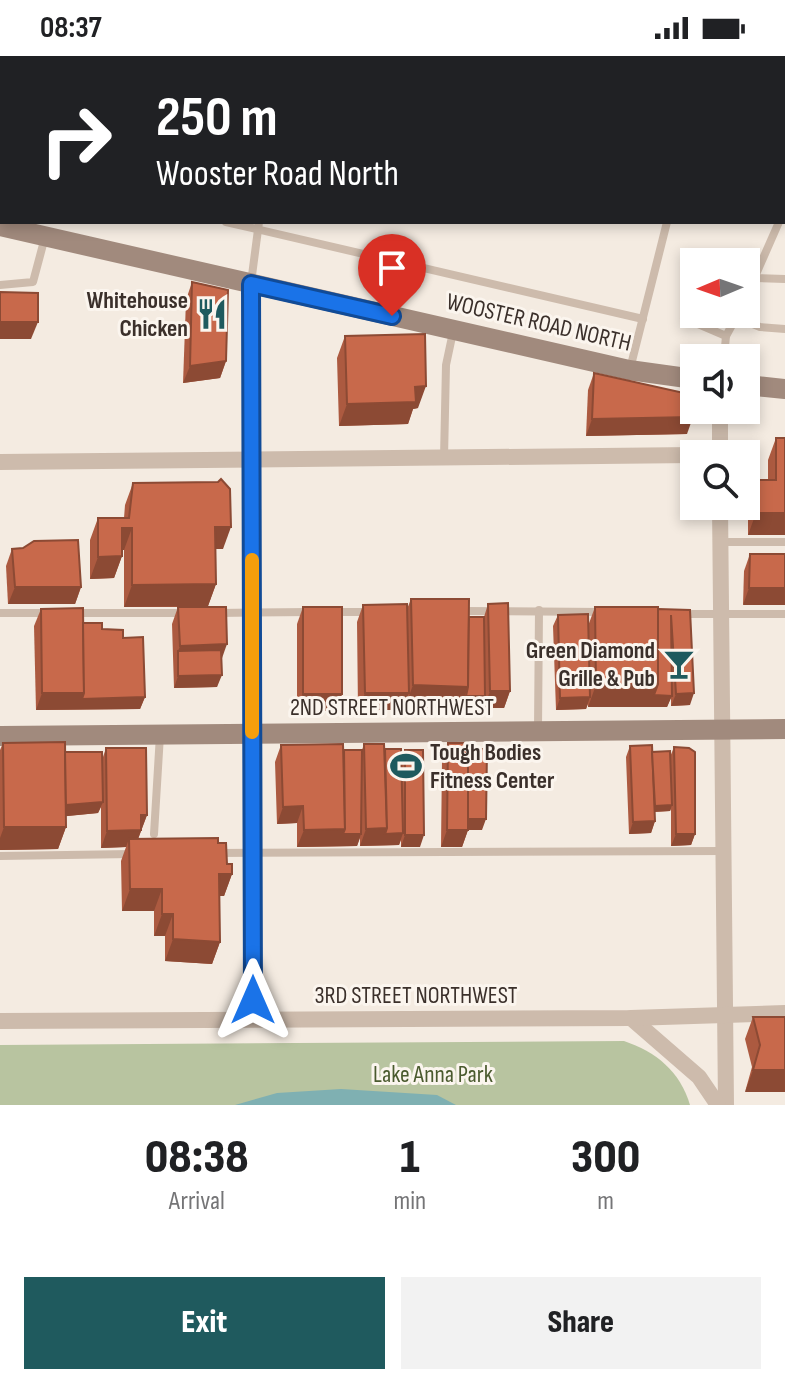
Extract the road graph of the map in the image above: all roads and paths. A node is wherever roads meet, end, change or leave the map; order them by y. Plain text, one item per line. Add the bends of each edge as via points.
1 (667, 224) edge
2 (778, 224) edge
3 (0, 226) edge
4 (258, 226) edge
5 (45, 236) junction
6 (760, 266) edge
7 (760, 278) edge
8 (785, 279) edge
9 (251, 284) junction
10 (0, 285) edge
11 (643, 319) junction
12 (760, 327) edge
13 (707, 328) edge
14 (730, 328) edge
15 (785, 329) edge
16 (454, 330) junction
17 (726, 336) junction
18 (725, 344) edge
19 (629, 370) junction
20 (680, 377) edge
21 (760, 386) edge
22 (785, 389) edge
23 (680, 455) edge
24 (444, 458) junction
25 (251, 461) junction
26 (0, 462) edge
27 (720, 520) edge
28 (721, 542) junction
29 (785, 542) edge
30 (539, 610) junction
31 (381, 611) edge
32 (444, 611) edge
33 (616, 612) edge
34 (0, 613) edge
35 (195, 613) edge
36 (210, 613) edge
37 (252, 613) junction
38 (677, 613) edge
39 (785, 614) edge
40 (722, 615) junction
41 (723, 729) junction
42 (785, 729) edge
43 (538, 732) junction
44 (252, 734) junction
45 (160, 735) junction
46 (0, 736) edge
47 (154, 834) dead end
48 (725, 851) junction
49 (208, 853) edge
50 (252, 853) junction
51 (144, 854) edge
52 (0, 856) edge
53 (785, 1013) edge
54 (726, 1014) junction
55 (631, 1018) junction
56 (253, 1019) junction
57 (0, 1021) edge
58 (718, 1105) edge
59 (726, 1105) edge

1 - 11 lane
2 - 6 lane
3 - 5 street, WOOSTER ROAD NORTH
4 - 9 lane
4 - 11 lane
5 - 9 street, WOOSTER ROAD NORTH
5 - 10 lane via 33,282
7 - 8 lane
9 - 16 street, WOOSTER ROAD NORTH
9 - 25 street
11 - 19 lane
12 - 15 lane
13 - 17 lane
14 - 17 lane
16 - 19 street, WOOSTER ROAD NORTH
16 - 24 lane via 446,365
17 - 18 lane
19 - 20 street, WOOSTER ROAD NORTH
21 - 22 street
23 - 24 street
24 - 25 street
25 - 26 street
25 - 37 street
27 - 28 street
28 - 29 lane
28 - 40 street
30 - 32 lane
30 - 33 lane
30 - 43 lane
31 - 37 lane
34 - 35 lane
36 - 37 lane
37 - 44 street
38 - 40 lane
39 - 40 lane
40 - 41 street
41 - 42 street, 2ND STREET NORTHWEST
41 - 43 street, 2ND STREET NORTHWEST
41 - 48 street
43 - 44 street, 2ND STREET NORTHWEST
44 - 45 street, 2ND STREET NORTHWEST
44 - 50 street
45 - 46 street, 2ND STREET NORTHWEST
45 - 47 lane
48 - 50 lane
48 - 54 street
49 - 50 lane
50 - 56 street
51 - 52 lane
53 - 54 street, 3RD STREET NORTHWEST
54 - 55 street, 3RD STREET NORTHWEST
54 - 59 street
55 - 56 street, 3RD STREET NORTHWEST
55 - 58 street via 699,1077
56 - 57 street, 3RD STREET NORTHWEST

